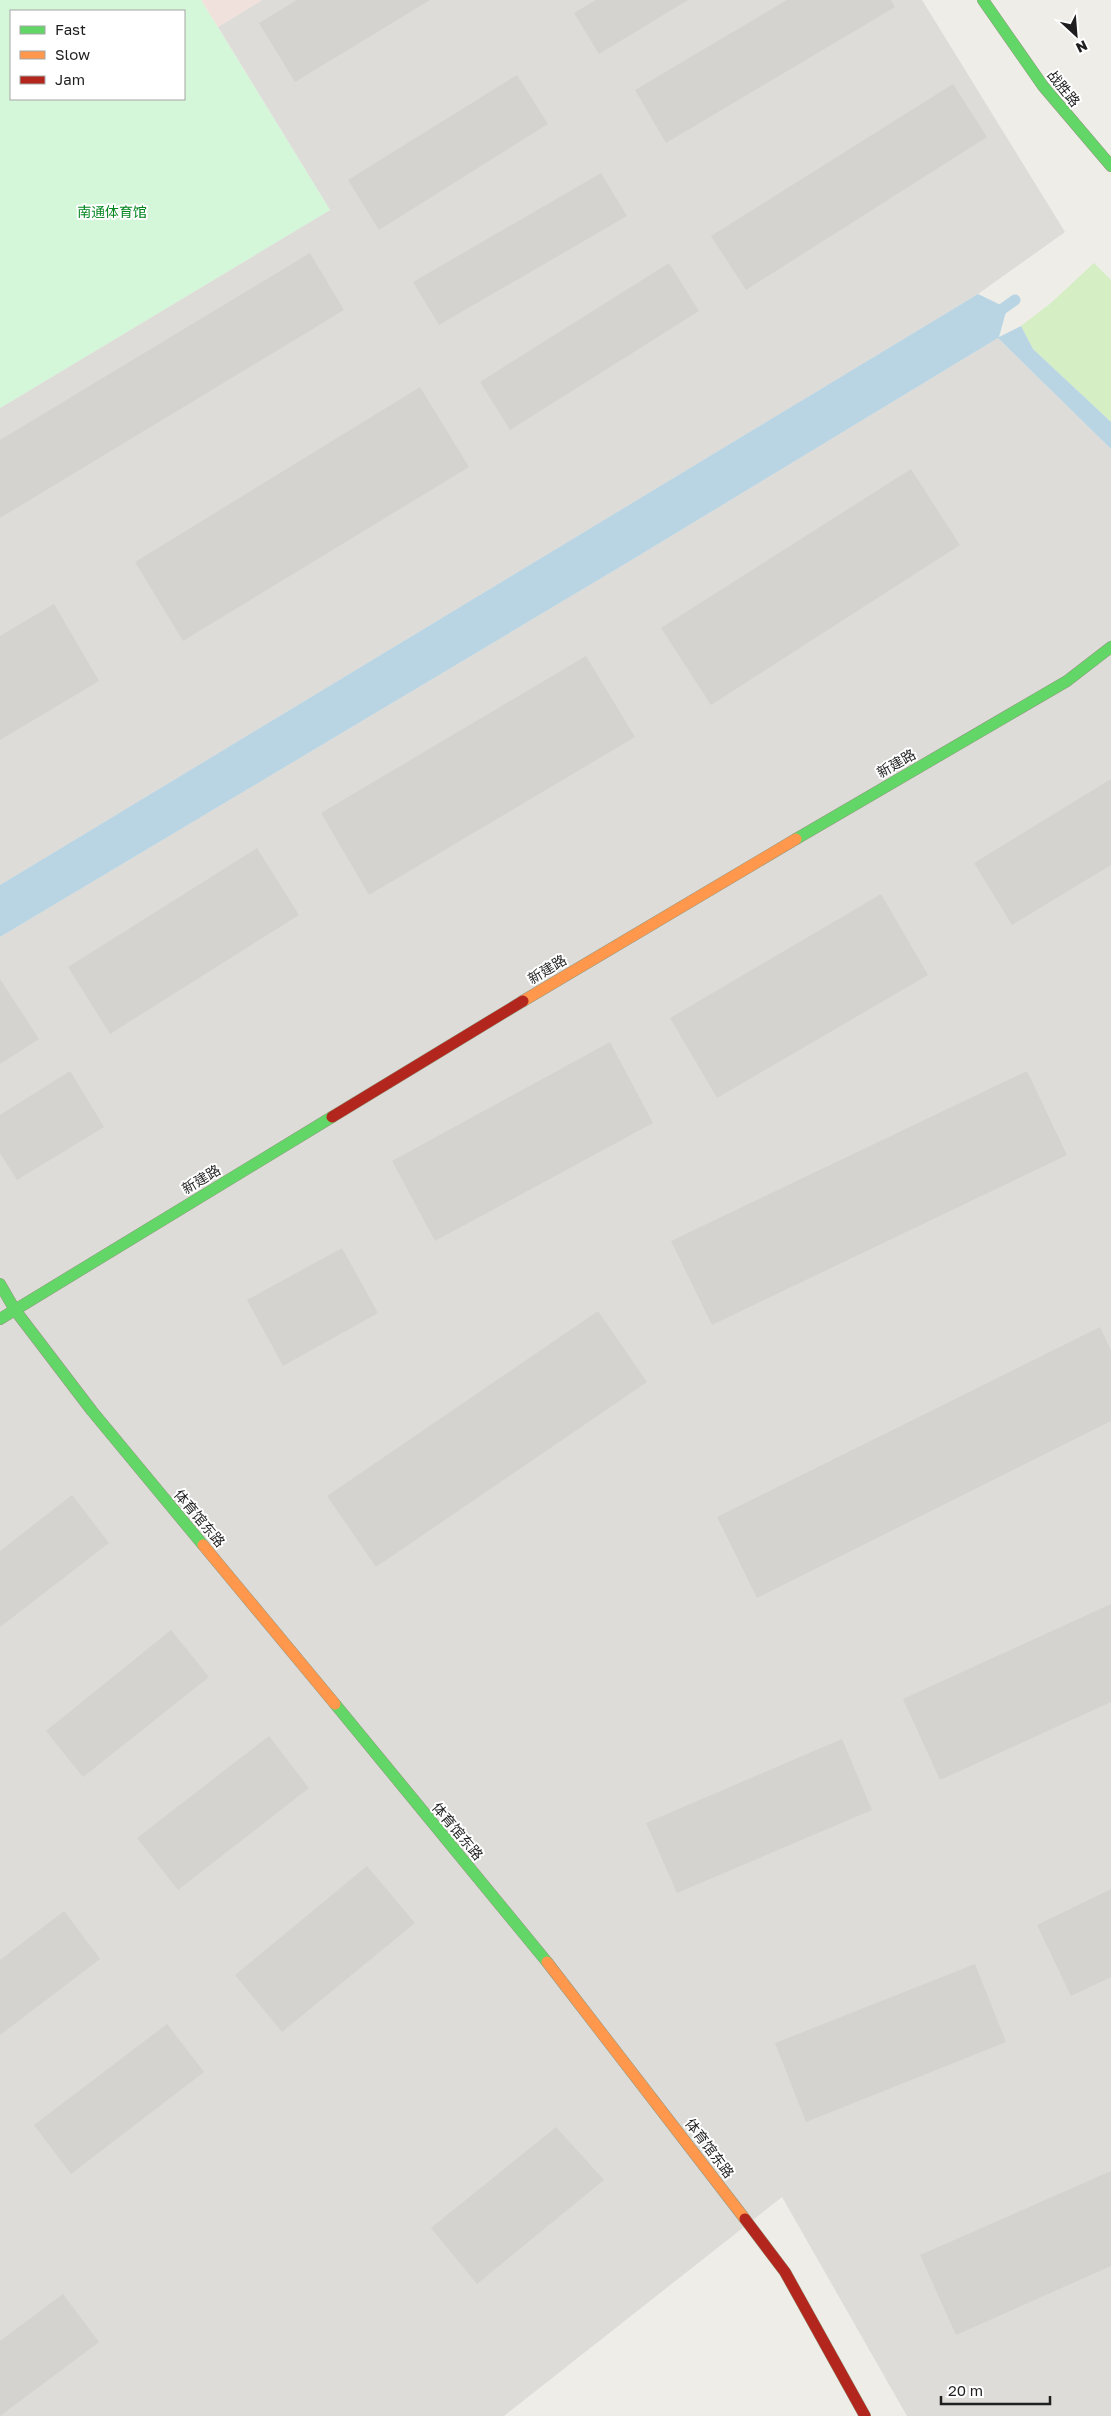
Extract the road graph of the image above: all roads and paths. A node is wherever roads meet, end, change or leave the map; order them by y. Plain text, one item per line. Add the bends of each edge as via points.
1 (983, 0) edge
2 (1111, 166) edge
3 (1111, 647) edge
4 (0, 1284) edge
5 (15, 1310) junction
6 (0, 1319) edge
7 (865, 2416) edge

1 - 2 street, 战胜路 via 1013,48
3 - 5 street, 新建路 via 1066,681 647,926
4 - 5 street, 体育馆东路
5 - 6 street, 新建路
5 - 7 street, 体育馆东路 via 92,1411 576,1996 786,2272

